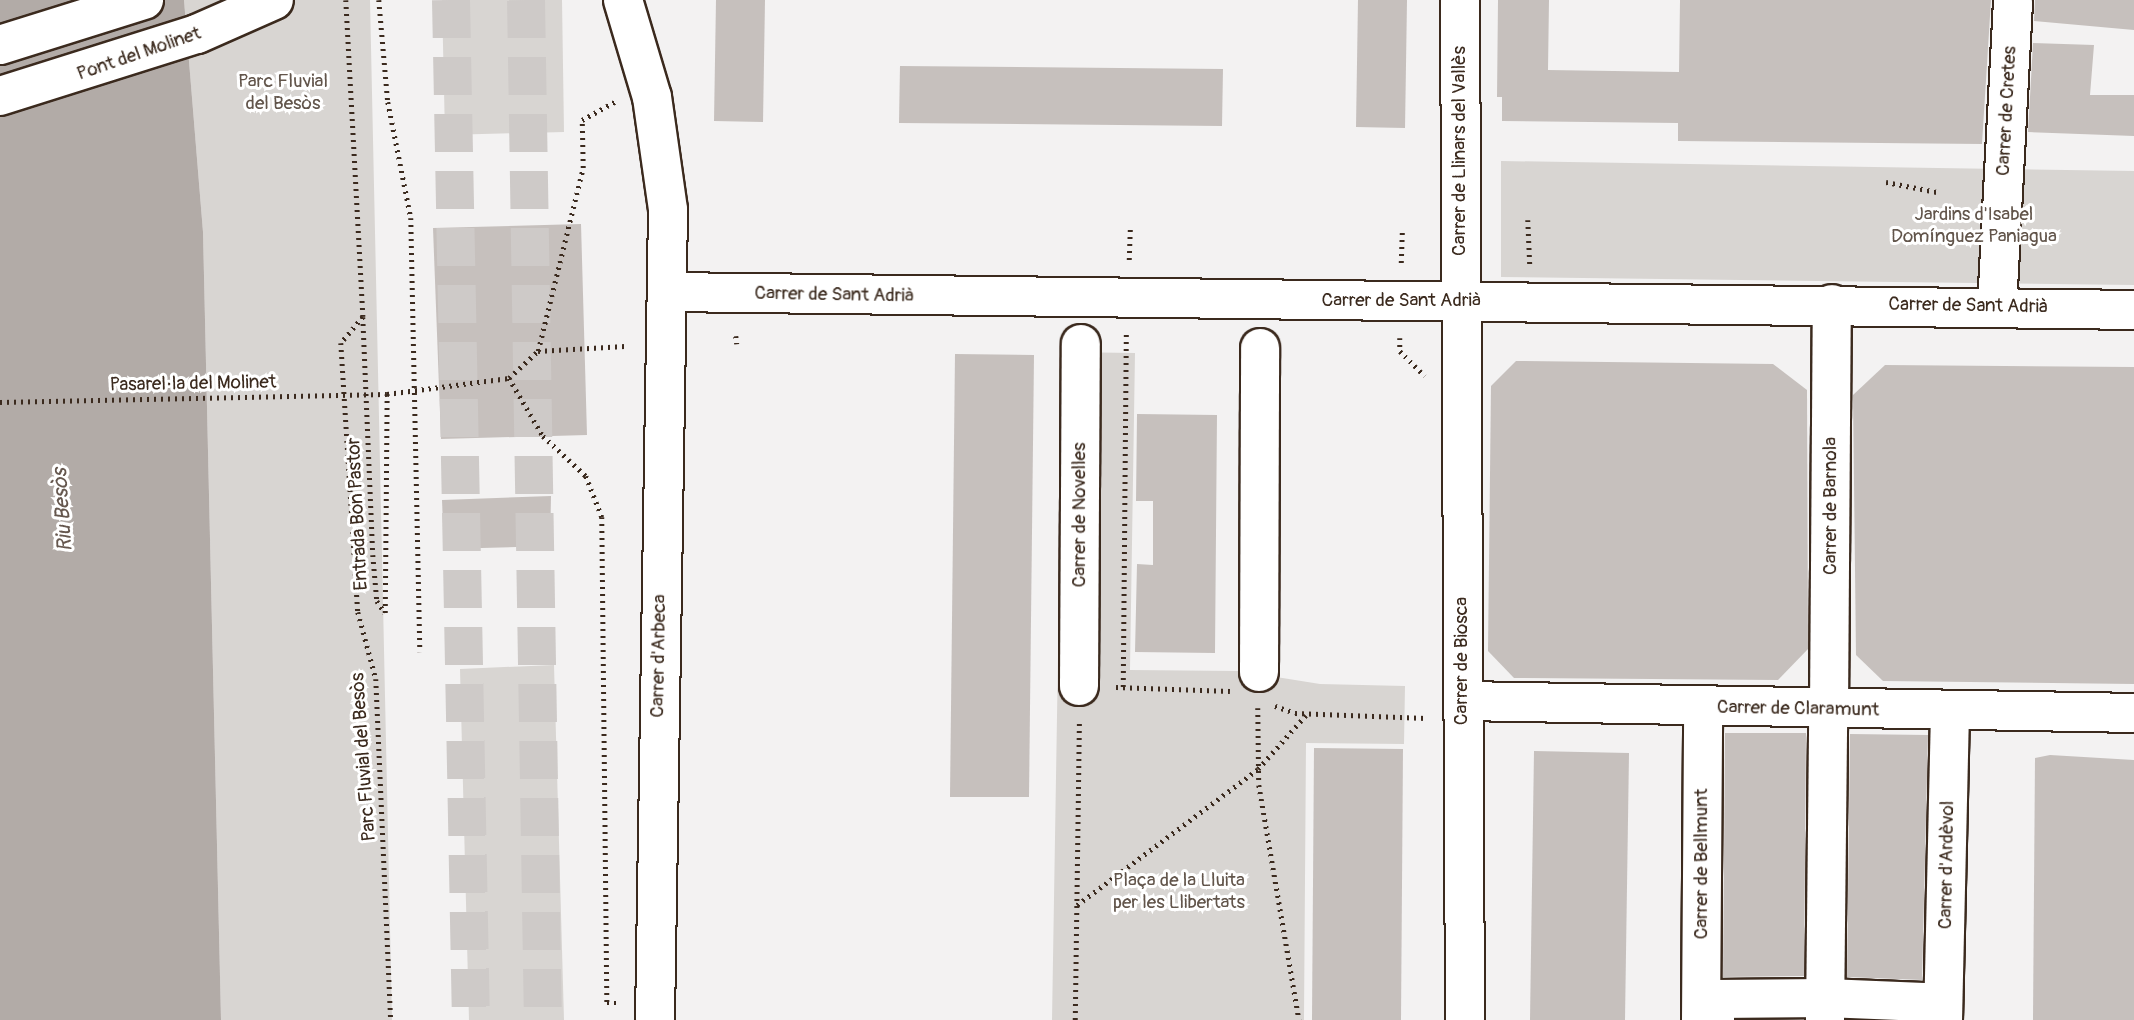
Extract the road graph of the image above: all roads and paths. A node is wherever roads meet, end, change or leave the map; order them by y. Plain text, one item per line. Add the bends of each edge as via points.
1 (144, 0) edge
2 (274, 0) edge
3 (346, 0) edge
4 (379, 0) edge
5 (623, 0) edge
6 (1460, 0) edge
7 (2013, 0) edge
8 (0, 45) edge
9 (0, 96) edge
10 (620, 99) dead end
11 (1886, 182) dead end
12 (1937, 192) dead end
13 (1528, 220) dead end
14 (1130, 225) dead end
15 (1402, 231) dead end
16 (1129, 260) dead end
17 (1401, 264) dead end
18 (1528, 274) dead end
19 (667, 292) junction
20 (1461, 301) junction
21 (1832, 304) junction
22 (1997, 306) junction
23 (2134, 310) edge
24 (363, 317) junction
25 (1126, 321) dead end
26 (1401, 325) dead end
27 (736, 336) dead end
28 (737, 344) dead end
29 (1081, 344) dead end
30 (625, 346) dead end
31 (1260, 348) dead end
32 (538, 351) junction
33 (1410, 365) dead end
34 (509, 378) junction
35 (414, 390) junction
36 (387, 394) junction
37 (0, 402) edge
38 (420, 652) dead end
39 (1259, 672) joint
40 (1079, 686) joint
41 (1123, 687) dead end
42 (1463, 701) junction
43 (1703, 707) junction
44 (1950, 710) junction
45 (2134, 713) edge
46 (1307, 714) dead end
47 (1829, 715) junction
48 (1258, 769) junction
49 (1076, 906) junction
50 (607, 1003) dead end
51 (1826, 1009) edge
52 (391, 1020) edge
53 (655, 1020) edge
54 (1075, 1020) edge
55 (1299, 1020) edge
56 (1465, 1020) edge
57 (1701, 1020) edge
58 (1714, 1020) edge
59 (1924, 1020) edge
60 (1943, 1020) edge

1 - 8 street
2 - 9 street, Pont del Molinet via 185,39
3 - 24 path
4 - 35 path via 390,113 411,218
5 - 19 street, Carrer d'Arbeca via 652,97 668,210
6 - 20 street, Carrer de Llinars del Vallès
7 - 22 street, Carrer de Cretes
10 - 32 path via 582,120 583,168
11 - 12 path
13 - 18 path
14 - 16 path
15 - 17 path, Carrer de Sant Adrià
19 - 20 street, Carrer de Sant Adrià
19 - 53 street, Carrer d'Arbeca
20 - 21 street, Carrer de Sant Adrià
20 - 42 street, Carrer de Biosca
21 - 22 street, Carrer de Sant Adrià
21 - 47 street, Carrer de Barnola
22 - 23 street, Carrer de Sant Adrià
24 - 36 path, Entrada Bon Pastor via 373,555 377,601 385,613
24 - 52 path, Parc Fluvial del Besòs via 341,343 358,612 376,679
25 - 41 path
26 - 33 path, Carrer de Sant Adrià via 1400,351
27 - 28 path
29 - 40 street, Carrer de Novelles
30 - 32 path
31 - 39 street
32 - 34 path
34 - 35 path, Pasarel·la del Molinet
34 - 50 path via 543,436 586,476 602,517
35 - 36 path, Pasarel·la del Molinet
35 - 38 path
36 - 37 path, Pasarel·la del Molinet, bridge
39 - 48 path
40 - 49 path
42 - 43 street, Carrer de Claramunt
42 - 56 street, Carrer de Biosca
43 - 47 street, Carrer de Claramunt
43 - 57 street, Carrer de Bellmunt
44 - 45 street, Carrer de Claramunt
44 - 47 street, Carrer de Claramunt
44 - 60 street, Carrer d'Ardèvol
46 - 48 path
47 - 51 street, Carrer de Barnola
48 - 49 path
48 - 55 path
49 - 54 path
51 - 58 street via 1715,999
51 - 59 street via 1924,1002

